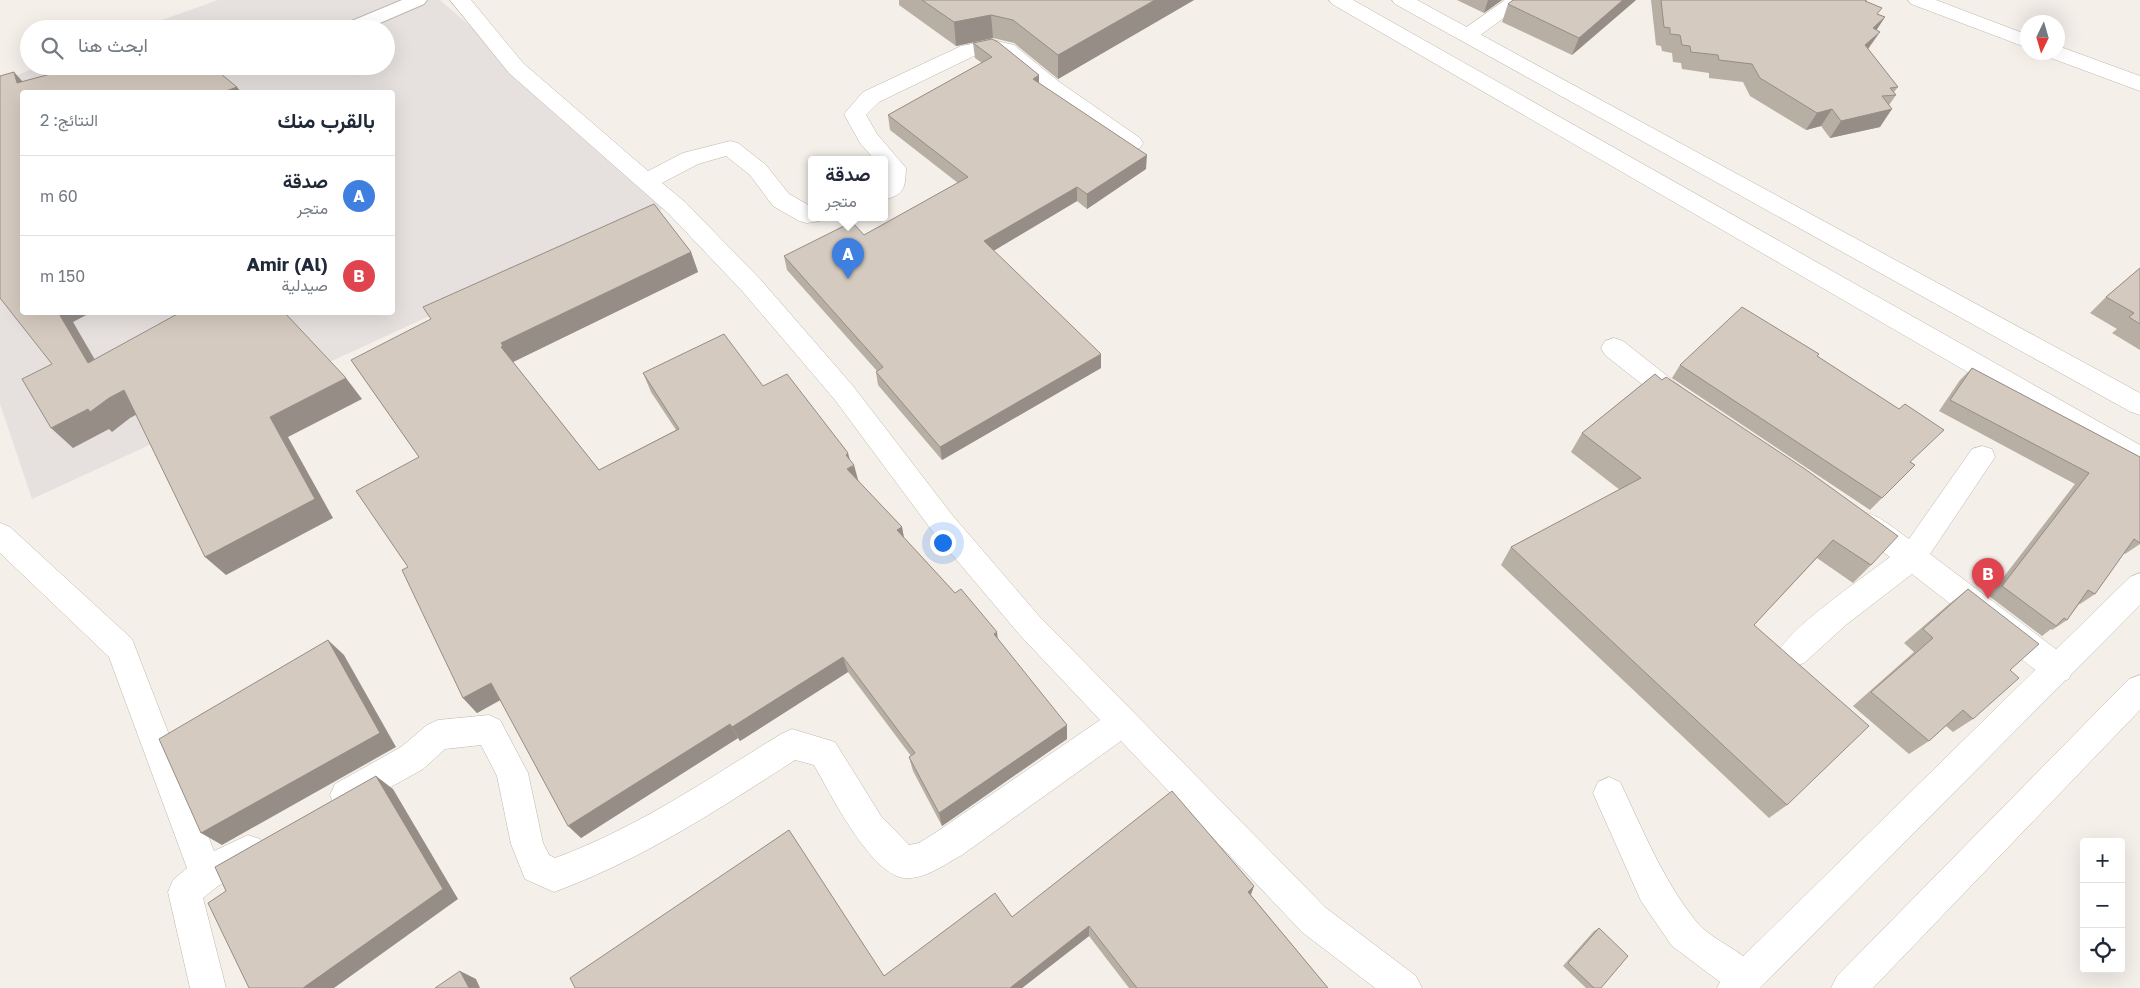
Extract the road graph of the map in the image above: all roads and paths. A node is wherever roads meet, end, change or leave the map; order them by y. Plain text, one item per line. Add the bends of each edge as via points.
1 (418, 0) edge
2 (460, 0) edge
3 (1339, 0) edge
4 (1402, 0) edge
5 (1518, 0) edge
6 (1918, 0) edge
7 (370, 20) edge
8 (1474, 38) junction
9 (2020, 39) edge
10 (2065, 56) edge
11 (1453, 64) junction
12 (2140, 84) edge
13 (1132, 144) edge
14 (885, 156) edge
15 (888, 159) edge
16 (645, 182) junction
17 (888, 190) edge
18 (808, 215) edge
19 (1614, 348) dead end
20 (2140, 405) edge
21 (1705, 416) edge
22 (1982, 457) dead end
23 (2140, 458) edge
24 (1840, 506) edge
25 (0, 535) edge
26 (1912, 557) junction
27 (2140, 586) edge
28 (1793, 653) dead end
29 (2058, 669) junction
30 (2140, 690) edge
31 (1124, 721) junction
32 (1609, 793) dead end
33 (318, 811) edge
34 (275, 835) edge
35 (206, 874) junction
36 (1740, 983) edge
37 (208, 988) edge
38 (1404, 988) edge
39 (1849, 988) edge

1 - 7 lane
2 - 16 street via 516,68
3 - 11 street
4 - 8 street
5 - 8 street
6 - 9 street
8 - 11 street
8 - 20 street
10 - 12 street
11 - 23 street
13 - 14 street via 1007,50 993,46 968,51 871,97 855,114 868,138
15 - 17 street via 896,168 894,186
16 - 18 street via 691,158 730,148 758,170 781,200
16 - 31 street via 677,208 752,286 844,393 944,524 1029,625
19 - 21 street via 1674,396
22 - 26 street
24 - 26 street
25 - 35 street via 120,650
26 - 28 street
26 - 29 street
27 - 29 street
29 - 36 street
30 - 39 street
31 - 33 street via 950,843 924,858 905,862 892,854 875,834 824,753 792,744 643,838 592,863 554,875 536,867 527,844 512,774 489,730 438,734 412,758
31 - 38 street via 1314,920
32 - 36 street via 1653,888 1684,934
34 - 35 street
35 - 37 street via 185,892

